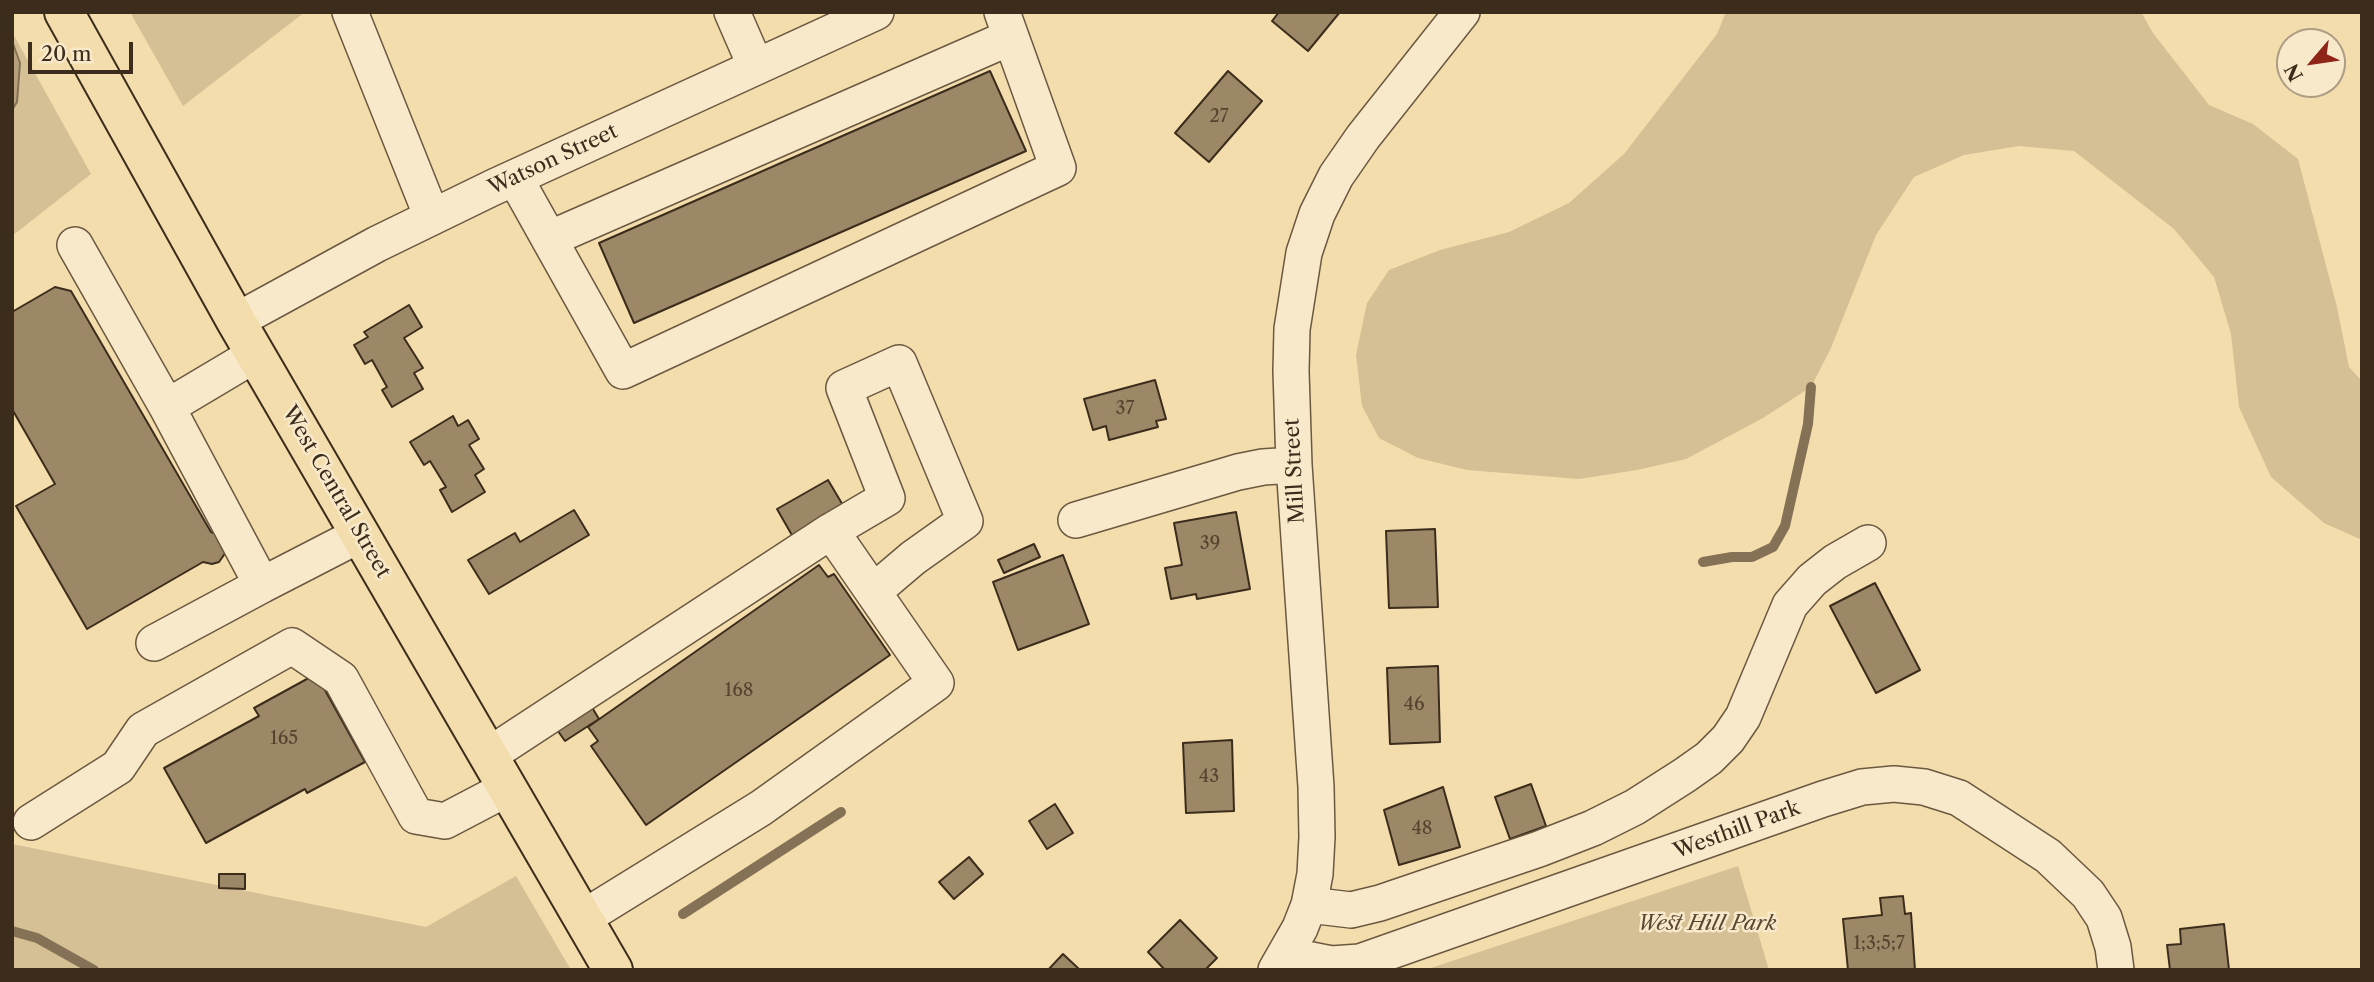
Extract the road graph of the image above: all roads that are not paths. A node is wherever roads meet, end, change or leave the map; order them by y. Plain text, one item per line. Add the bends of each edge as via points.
1 (64, 12) edge
2 (349, 12) edge
3 (732, 12) edge
4 (876, 12) edge
5 (1462, 12) edge
6 (1006, 24) edge
7 (756, 67) junction
8 (515, 178) junction
9 (432, 217) junction
10 (549, 239) junction
11 (75, 245) dead end
12 (236, 321) junction
13 (256, 354) junction
14 (167, 407) junction
15 (1294, 465) junction
16 (1076, 520) dead end
17 (831, 531) junction
18 (361, 534) junction
19 (1868, 543) dead end
20 (262, 584) junction
21 (873, 593) junction
22 (153, 643) dead end
23 (489, 755) junction
24 (508, 788) junction
25 (32, 822) dead end
26 (1309, 905) junction
27 (583, 918) junction
28 (1281, 962) edge
29 (612, 970) edge
30 (2116, 970) edge

1 - 12 main road, West Central Street
2 - 9 street
3 - 7 street
4 - 7 street, Watson Street
5 - 15 street, Mill Street via 1363,137 1317,214 1304,253 1292,329
6 - 10 street
6 - 10 street via 1058,169 623,371
7 - 8 street, Watson Street
8 - 9 street, Watson Street
8 - 10 street
9 - 12 street, Watson Street
11 - 14 street
12 - 13 main road, West Central Street
13 - 14 street
13 - 18 main road, West Central Street
14 - 20 street
15 - 16 street via 1238,472
15 - 26 street, Mill Street via 1316,787 1315,874
17 - 21 street
17 - 21 street via 887,498 844,388 899,363 965,521
17 - 23 street
18 - 20 street
18 - 23 main road, West Central Street
19 - 26 street via 1812,580 1790,605 1743,717 1709,758 1685,775 1635,807 1539,849 1380,903 1351,909
20 - 22 street
21 - 27 street via 936,683 761,808
23 - 24 main road, West Central Street
24 - 25 street via 445,821 416,816 341,679 292,646 143,730 118,767
24 - 27 main road, West Central Street
26 - 28 street, Mill Street
27 - 29 main road, West Central Street
28 - 30 street, Westhill Park via 1360,962 1823,799 1894,784 1959,798 2048,856 2088,894 2104,918

